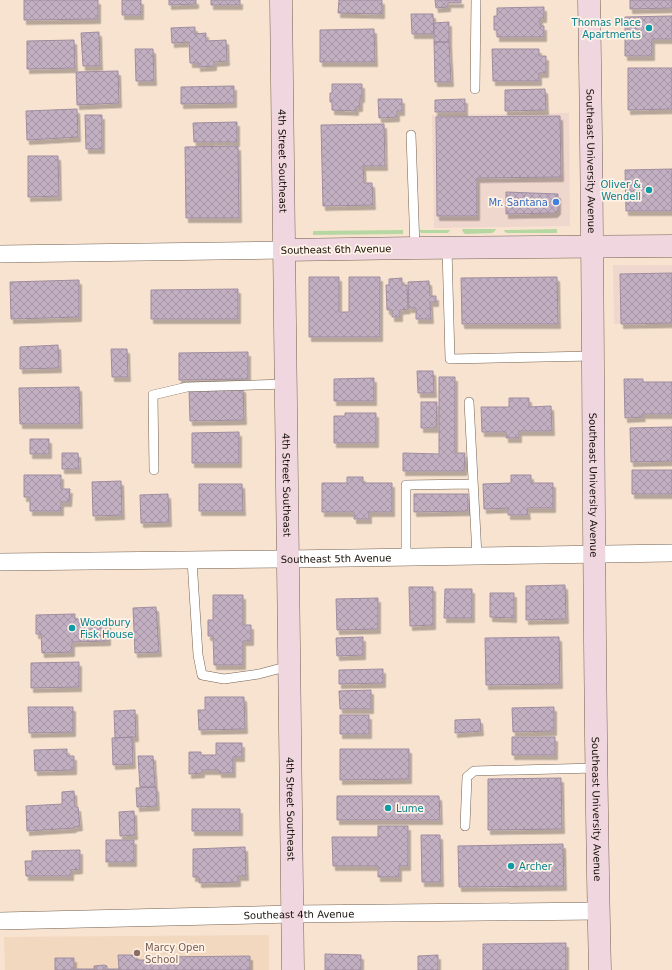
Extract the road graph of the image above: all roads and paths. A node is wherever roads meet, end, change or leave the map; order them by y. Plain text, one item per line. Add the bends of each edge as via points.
1 (281, 0) edge
2 (476, 0) edge
3 (589, 0) edge
4 (475, 89) dead end
5 (411, 135) dead end
6 (672, 246) edge
7 (591, 247) junction
8 (415, 248) junction
9 (447, 248) junction
10 (284, 250) junction
11 (0, 254) edge
12 (593, 356) junction
13 (286, 384) junction
14 (469, 402) dead end
15 (154, 470) dead end
16 (473, 484) junction
17 (672, 553) edge
18 (594, 554) junction
19 (477, 556) junction
20 (406, 557) junction
21 (287, 559) junction
22 (192, 560) junction
23 (0, 562) edge
24 (289, 666) junction
25 (597, 768) junction
26 (465, 826) dead end
27 (598, 911) junction
28 (293, 914) junction
29 (0, 921) edge
30 (294, 970) edge
31 (600, 970) edge

1 - 10 main road, 4th Street Southeast
2 - 4 lane
3 - 7 main road, Southeast University Avenue
5 - 8 lane
6 - 7 main road, Southeast 6th Avenue
7 - 9 main road, Southeast 6th Avenue
7 - 12 main road, Southeast University Avenue
8 - 9 main road, Southeast 6th Avenue
8 - 10 main road, Southeast 6th Avenue
9 - 12 lane via 450,359
10 - 11 street, Southeast 6th Avenue
10 - 13 main road, 4th Street Southeast
12 - 18 main road, Southeast University Avenue
13 - 15 lane via 187,387 153,395
13 - 21 main road, 4th Street Southeast
14 - 16 lane
16 - 19 lane
16 - 20 lane via 406,485
17 - 18 street, Southeast 5th Avenue
18 - 19 street, Southeast 5th Avenue
18 - 25 main road, Southeast University Avenue
19 - 20 street, Southeast 5th Avenue
20 - 21 street, Southeast 5th Avenue
21 - 22 street, Southeast 5th Avenue
21 - 24 main road, 4th Street Southeast
22 - 23 street, Southeast 5th Avenue
22 - 24 lane via 198,655 202,675 224,679
24 - 28 main road, 4th Street Southeast
25 - 26 lane via 474,771 466,777
25 - 27 main road, Southeast University Avenue
27 - 28 street, Southeast 4th Avenue
27 - 31 main road, Southeast University Avenue
28 - 29 street, Southeast 4th Avenue
28 - 30 main road, 4th Street Southeast

